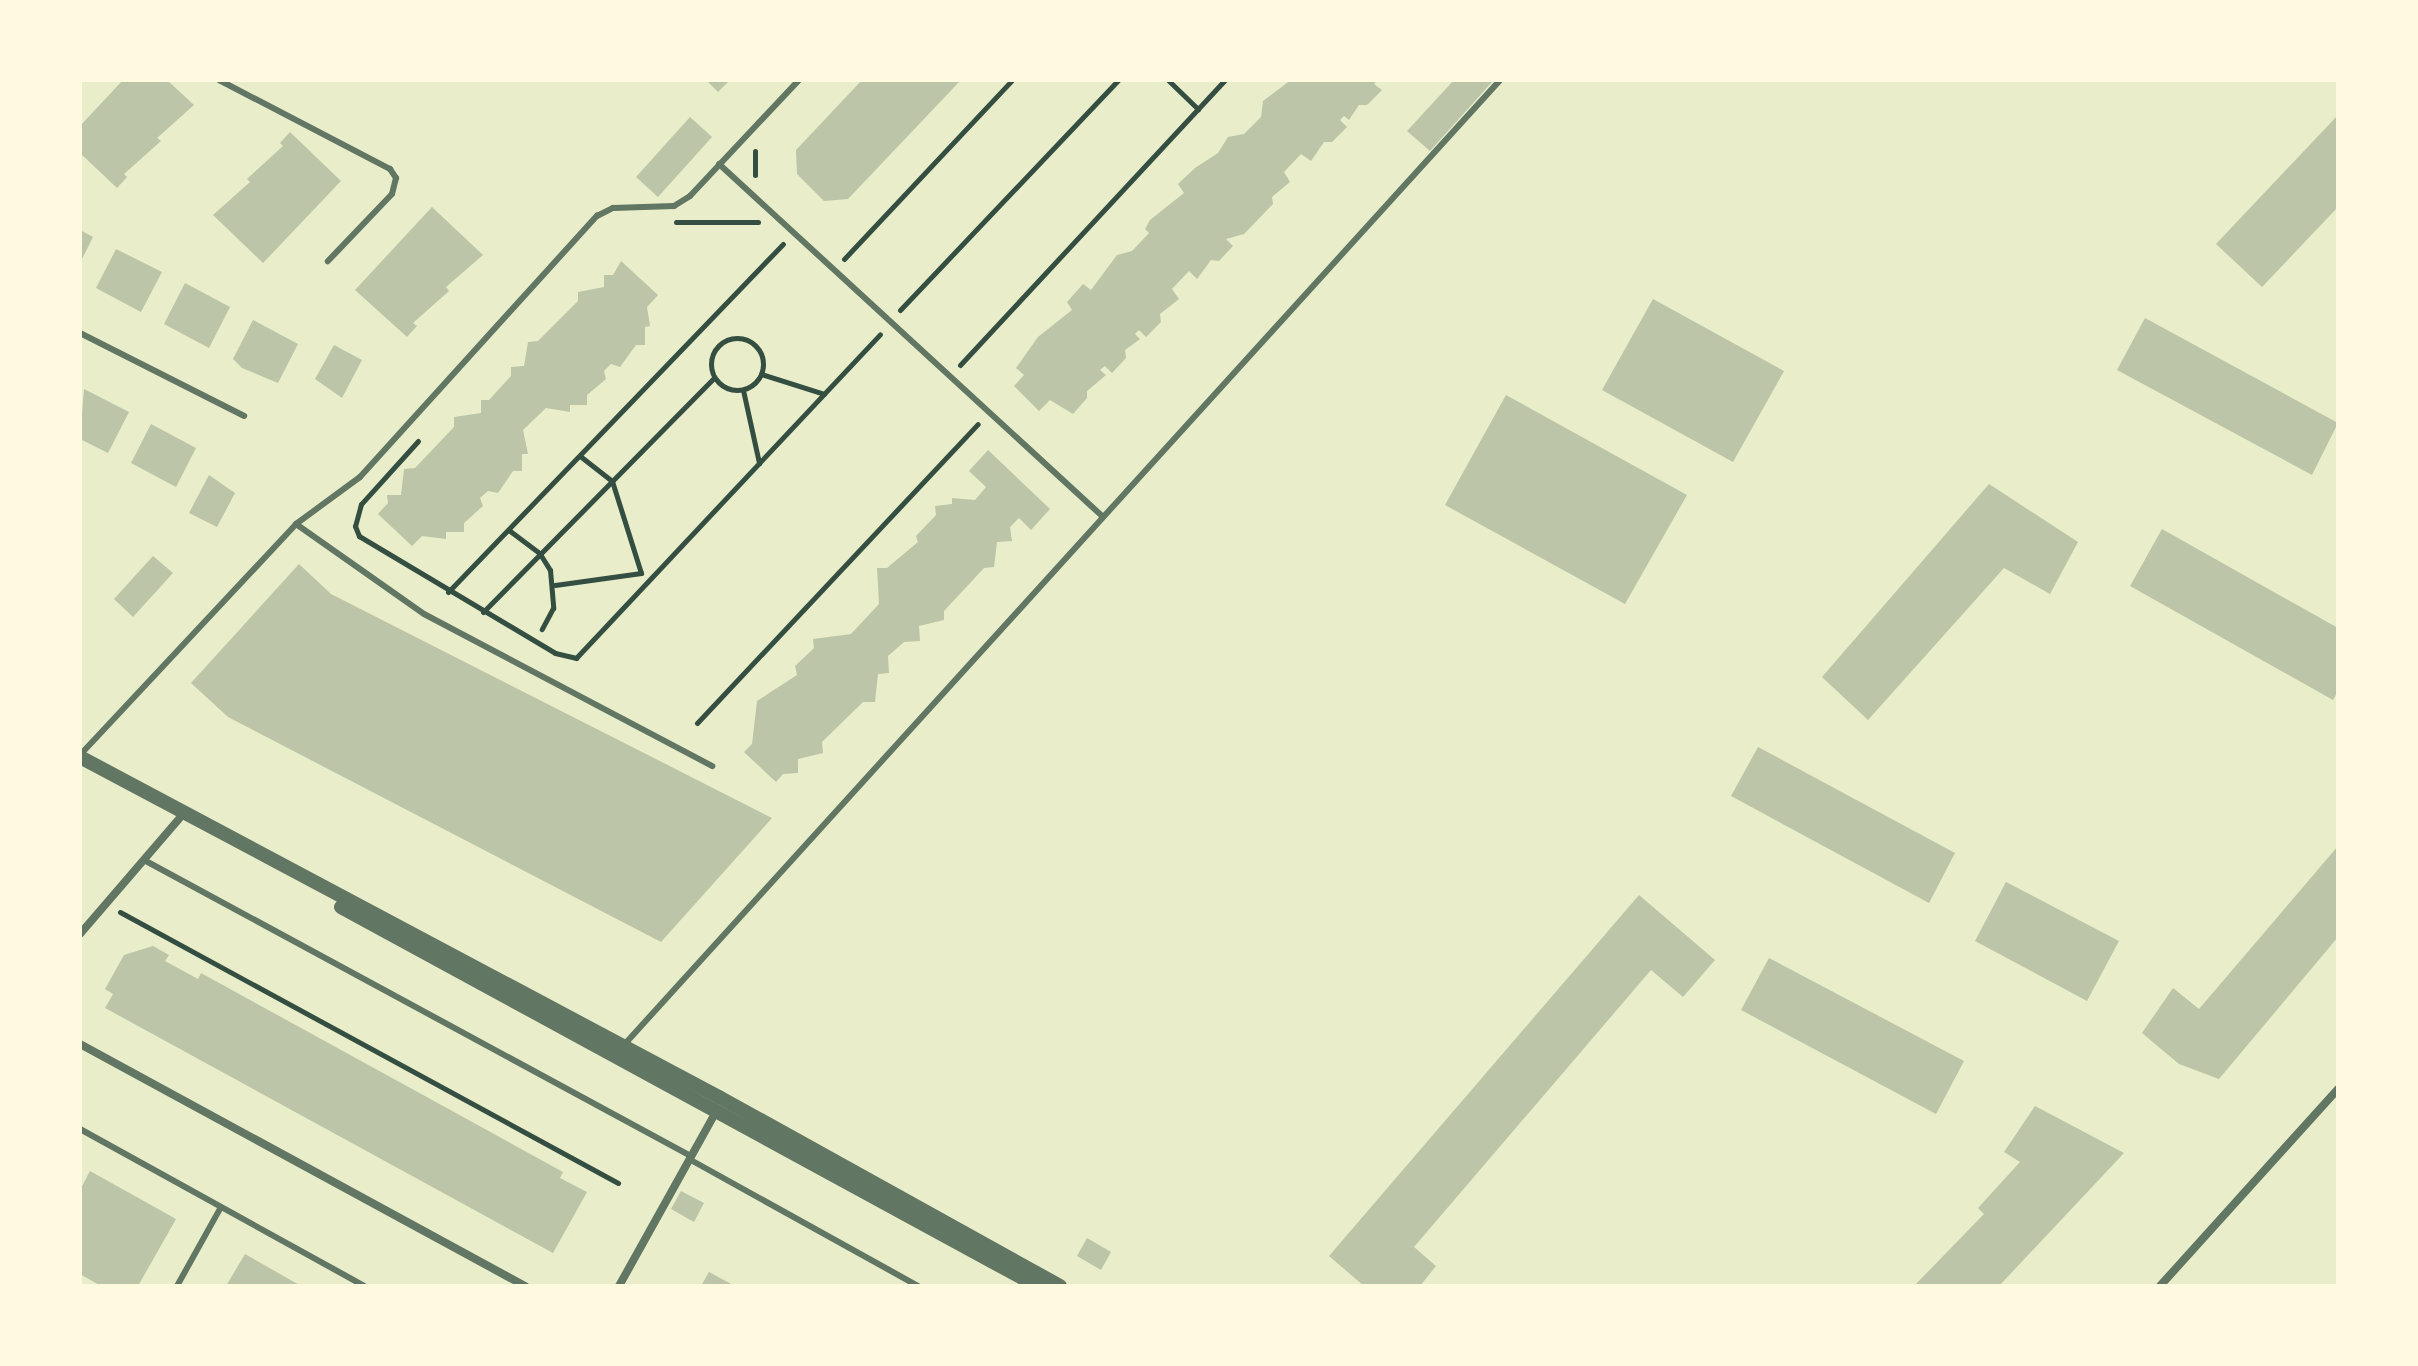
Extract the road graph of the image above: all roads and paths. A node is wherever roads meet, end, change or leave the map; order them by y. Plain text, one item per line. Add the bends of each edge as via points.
1 (219, 80) edge
2 (799, 80) edge
3 (1012, 80) edge
4 (1118, 80) edge
5 (1168, 80) edge
6 (1225, 80) edge
7 (1500, 80) edge
8 (1198, 109) junction
9 (759, 145) dead end
10 (719, 164) junction
11 (757, 178) dead end
12 (661, 223) dead end
13 (783, 244) junction
14 (833, 249) dead end
15 (793, 254) dead end
16 (844, 259) junction
17 (328, 261) dead end
18 (855, 269) dead end
19 (888, 300) dead end
20 (900, 310) junction
21 (910, 319) dead end
22 (869, 324) dead end
23 (80, 333) edge
24 (880, 334) junction
25 (891, 344) dead end
26 (950, 356) dead end
27 (960, 365) junction
28 (761, 374) junction
29 (972, 376) dead end
30 (714, 378) junction
31 (743, 390) junction
32 (824, 394) junction
33 (967, 414) dead end
34 (244, 416) dead end
35 (978, 424) junction
36 (423, 435) dead end
37 (989, 435) dead end
38 (581, 457) junction
39 (760, 464) junction
40 (612, 481) junction
41 (1101, 515) junction
42 (296, 524) junction
43 (510, 531) junction
44 (540, 554) junction
45 (555, 585) junction
46 (447, 592) junction
47 (483, 612) junction
48 (542, 629) dead end
49 (697, 723) dead end
50 (80, 756) edge
51 (712, 766) dead end
52 (80, 767) edge
53 (179, 819) junction
54 (144, 860) junction
55 (106, 904) junction
56 (80, 934) edge
57 (80, 1044) edge
58 (623, 1046) junction
59 (2338, 1089) edge
60 (717, 1110) junction
61 (80, 1129) edge
62 (690, 1158) junction
63 (618, 1183) dead end
64 (221, 1207) junction
65 (1034, 1282) edge
66 (177, 1286) edge
67 (364, 1286) edge
68 (525, 1286) edge
69 (619, 1286) edge
70 (918, 1286) edge
71 (1060, 1286) edge
72 (2160, 1286) edge

1 - 17 lane via 390,169 396,178 392,194
2 - 10 lane
3 - 16 path
4 - 20 path
5 - 8 path
6 - 8 path
7 - 41 lane
8 - 27 path
9 - 11 path via 751,162
10 - 41 lane
10 - 42 lane via 674,206 613,208 597,216 360,477
12 - 13 path via 749,219
13 - 15 path
13 - 38 path
14 - 16 path
16 - 18 path
19 - 20 path
20 - 21 path
22 - 24 path
23 - 34 lane
24 - 25 path
24 - 32 path
26 - 27 path
27 - 29 path
28 - 30 path via 758,349 735,338 713,352
28 - 31 path
28 - 32 path
30 - 31 path via 727,388
30 - 40 path
31 - 39 path
32 - 39 path
33 - 35 path
35 - 37 path
35 - 49 path
36 - 46 path via 361,504 355,526 365,544
38 - 40 path
38 - 43 path
39 - 47 path via 584,654 565,658
40 - 44 path
40 - 45 path via 641,573
41 - 58 lane
42 - 50 lane
42 - 51 lane via 424,614
43 - 44 path
43 - 46 path
44 - 45 path
44 - 47 path
45 - 48 path via 553,608
46 - 47 path
50 - 58 street
52 - 53 street
53 - 54 street
53 - 60 street
54 - 55 street
54 - 62 lane
55 - 56 street
55 - 63 path
57 - 68 street
58 - 65 street
59 - 72 street
60 - 62 street
60 - 65 street
61 - 64 lane
62 - 69 street
62 - 70 lane
64 - 66 lane
64 - 67 lane
65 - 71 street

